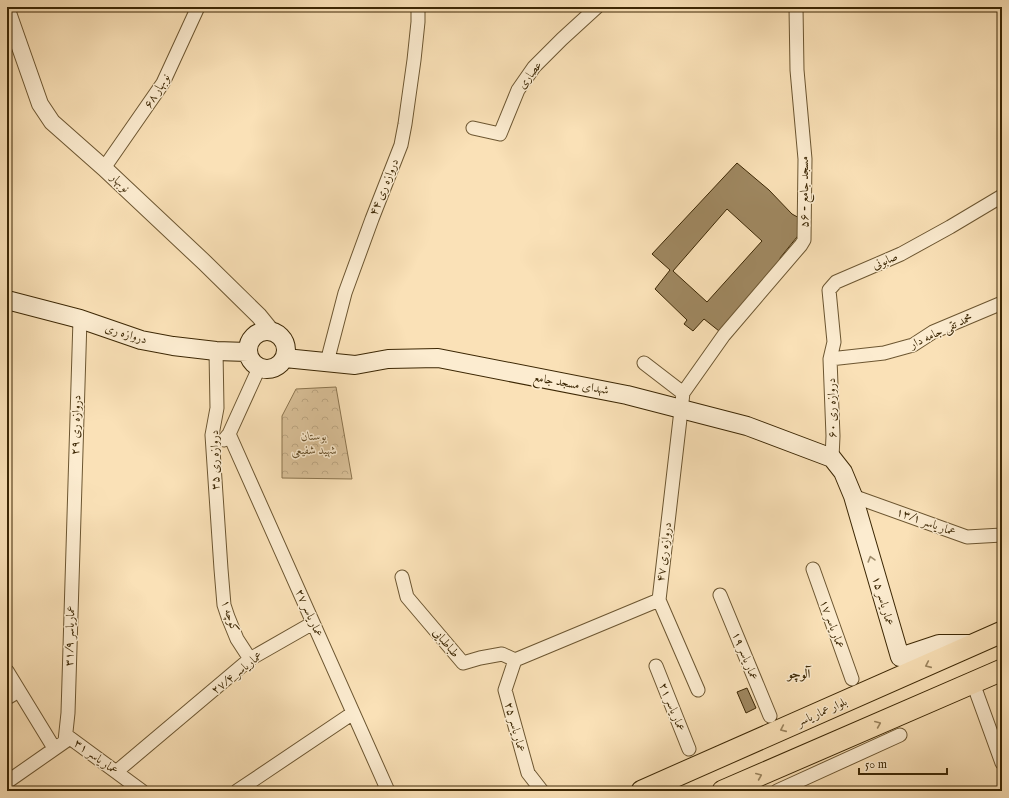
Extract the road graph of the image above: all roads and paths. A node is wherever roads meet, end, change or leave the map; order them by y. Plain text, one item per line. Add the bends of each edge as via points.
1 (198, 7) edge
2 (418, 7) edge
3 (597, 7) edge
4 (796, 7) edge
5 (7, 10) edge
6 (473, 128) dead end
7 (104, 168) junction
8 (1002, 196) edge
9 (7, 300) edge
10 (1002, 303) edge
11 (80, 319) junction
12 (272, 332) junction
13 (216, 351) junction
14 (248, 352) junction
15 (285, 358) junction
16 (830, 359) junction
17 (327, 362) junction
18 (644, 363) dead end
19 (259, 368) junction
20 (683, 401) junction
21 (229, 434) junction
22 (213, 439) junction
23 (832, 458) junction
24 (853, 496) junction
25 (73, 532) joint
26 (1002, 535) edge
27 (221, 569) joint
28 (812, 569) dead end
29 (402, 577) dead end
30 (720, 595) dead end
31 (659, 600) junction
32 (313, 623) junction
33 (1002, 632) edge
34 (974, 644) junction
35 (250, 659) junction
36 (515, 660) junction
37 (656, 666) dead end
38 (1002, 670) edge
39 (7, 671) edge
40 (852, 679) dead end
41 (972, 683) junction
42 (698, 690) dead end
43 (19, 691) junction
44 (7, 698) edge
45 (353, 713) junction
46 (770, 716) dead end
47 (900, 735) dead end
48 (63, 742) junction
49 (689, 749) dead end
50 (1002, 763) edge
51 (116, 772) junction
52 (7, 782) edge
53 (142, 791) edge
54 (237, 791) edge
55 (388, 791) edge
56 (542, 791) edge
57 (642, 791) edge
58 (723, 791) edge
59 (776, 791) edge

1 - 7 street, نوبهار ۶۸ via 163,83
2 - 17 street, دروازه ری ۴۴ via 414,60 401,144 346,293
3 - 6 street, عصاری via 534,67 518,90 500,134
4 - 20 street, ۵۶ - مسجد جامع via 797,70 805,159 804,240 724,335
5 - 7 street, نوبهار via 40,104 52,122
7 - 12 street, نوبهار via 205,263
8 - 16 street, صابونی via 901,254 836,282 829,290 834,342
9 - 11 main road, دروازه ری
10 - 16 street, محمد تقی جامه دار via 933,332 913,345 884,353
11 - 13 main road, دروازه ری via 141,340
11 - 25 street, دروازه ری ۲۹
12 - 14 main road via 263,331 255,335 249,342
12 - 15 main road via 280,335 285,342
13 - 14 main road, دروازه ری
13 - 22 street, دروازه ری ۳۵ via 217,408
14 - 19 main road via 253,364
15 - 17 main road, شهدای مسجد جامع
15 - 19 main road via 274,368
16 - 23 street, دروازه ری ۶۰
17 - 20 main road, شهدای مسجد جامع via 355,365 388,359 438,358 615,392
18 - 20 street
19 - 21 street
20 - 23 main road, شهدای مسجد جامع
20 - 31 street, دروازه ری ۴۷
21 - 22 street via 221,442 215,442
21 - 32 street, عمار یاسر ۲۷
22 - 27 street, دروازه ری ۳۵
23 - 24 main road, عمار یاسر ۱۵ via 843,472
24 - 26 street, عمار یاسر ۱۳/۱ via 968,537
34 -> 24 main road, عمار یاسر ۱۵ via 939,644 900,657
25 - 48 street, عماریاسر ۳۱/۹ via 68,712
27 - 35 street, کوچه ۱ via 224,604 228,617 237,639
28 - 40 street, عمار یاسر ۱۷
29 - 36 street, طباطبایی via 407,597 463,663 502,654
30 - 46 street, عمار یاسر ۱۹
31 - 36 street
31 - 42 street
32 - 35 street, عماریاسر ۲۷/۴
32 - 45 street, عمار یاسر ۲۷
33 - 34 main road, بلوار عمار یاسر
34 -> 57 main road, بلوار عمار یاسر
35 - 51 street, عماریاسر ۲۷/۴
36 - 56 street, عمار یاسر ۲۵ via 505,690 528,773
37 - 49 street, عمار یاسر ۲۱
38 - 41 main road
39 - 43 street
41 - 50 street
58 -> 41 main road
43 - 44 street
43 - 48 street
45 - 54 street
45 - 55 street, عمار یاسر ۲۷
47 - 59 street
48 - 51 street, عمار یاسر ۳۱
48 - 52 street
51 - 53 street, عمار یاسر ۳۱

